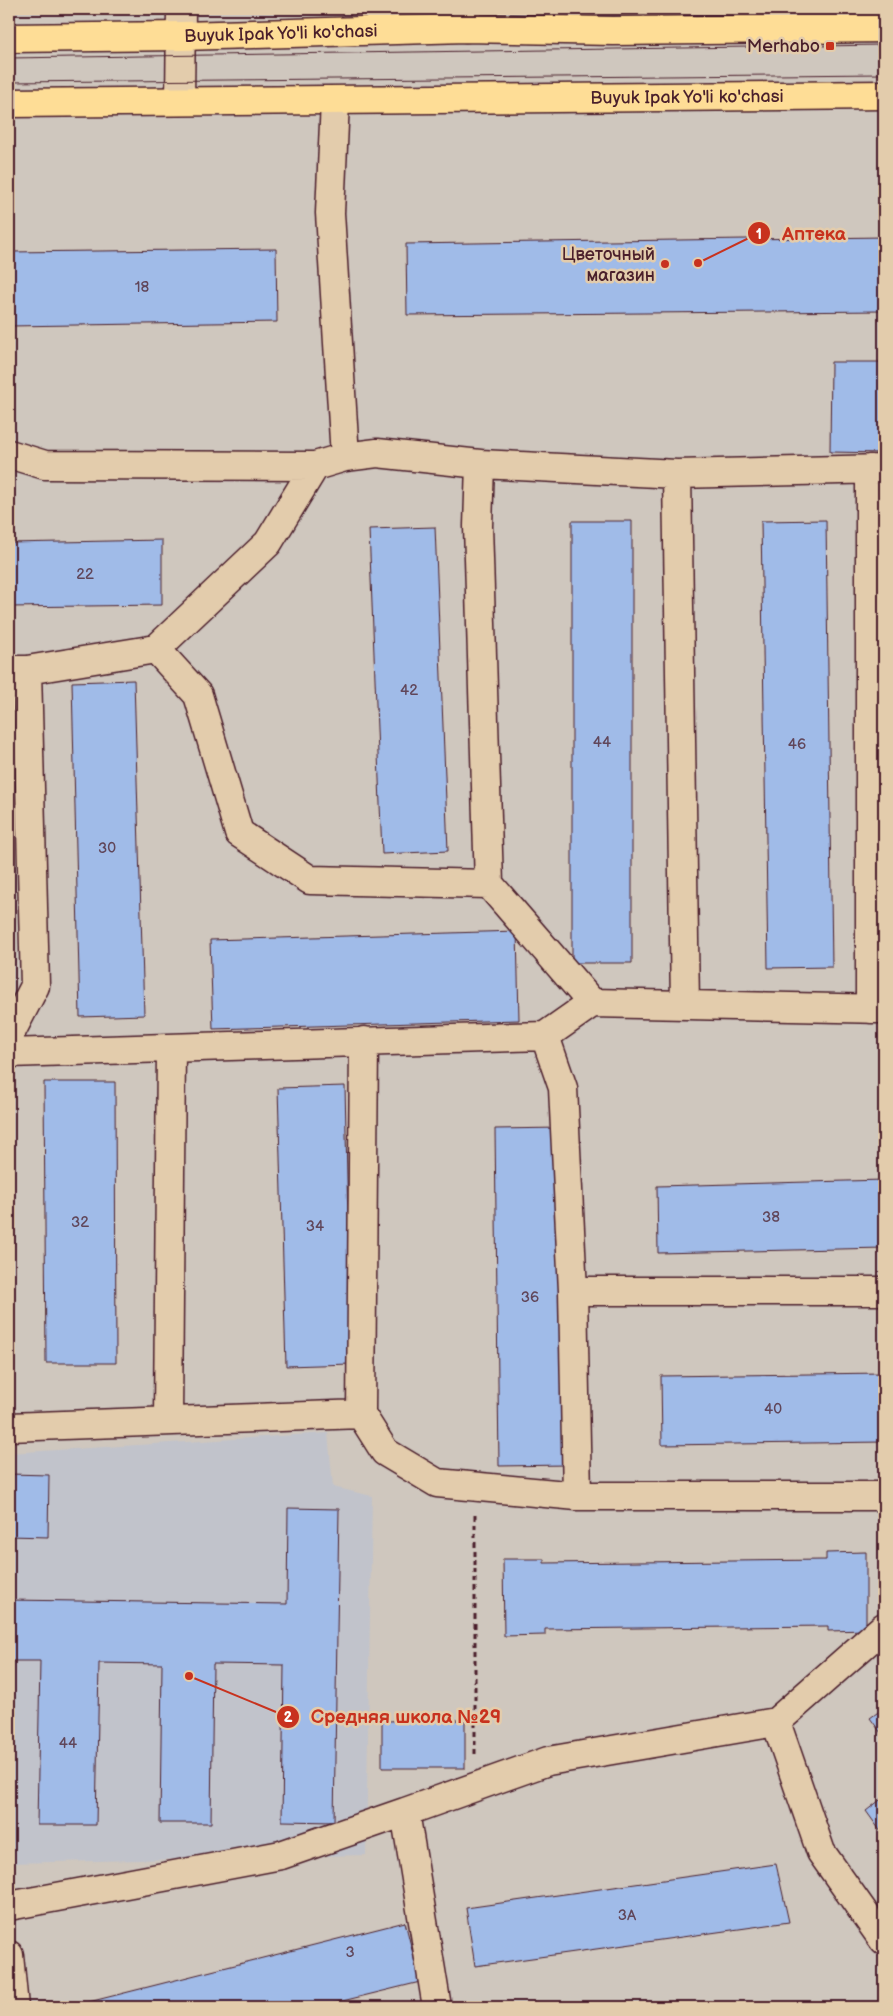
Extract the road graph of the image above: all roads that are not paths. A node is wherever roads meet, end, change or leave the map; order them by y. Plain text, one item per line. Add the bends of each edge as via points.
1 (181, 9) edge
2 (466, 18) edge
3 (884, 28) edge
4 (182, 36) junction
5 (9, 38) edge
6 (884, 95) edge
7 (335, 100) junction
8 (180, 101) junction
9 (9, 103) edge
10 (9, 454) edge
11 (345, 457) junction
12 (480, 464) junction
13 (315, 466) junction
14 (877, 469) edge
15 (677, 474) junction
16 (156, 649) junction
17 (18, 670) edge
18 (489, 884) junction
19 (592, 1003) junction
20 (685, 1005) junction
21 (877, 1009) edge
22 (9, 1036) edge
23 (545, 1036) junction
24 (364, 1042) junction
25 (170, 1048) junction
26 (9, 1054) edge
27 (573, 1291) junction
28 (884, 1291) edge
29 (361, 1414) junction
30 (168, 1420) junction
31 (9, 1426) edge
32 (577, 1496) junction
33 (884, 1496) edge
34 (884, 1627) edge
35 (776, 1722) junction
36 (405, 1812) junction
37 (9, 1906) edge
38 (884, 1941) edge
39 (9, 1954) edge
40 (14, 2007) edge
41 (437, 2007) edge

1 - 4 street
2 - 3 main road, Buyuk Ipak Yo'li ko'chasi via 613,31
2 - 4 main road, Buyuk Ipak Yo'li ko'chasi
4 - 5 main road, Buyuk Ipak Yo'li ko'chasi
4 - 8 street
6 - 7 main road, Buyuk Ipak Yo'li ko'chasi
7 - 8 main road, Buyuk Ipak Yo'li ko'chasi
7 - 11 street via 330,213
8 - 9 main road, Buyuk Ipak Yo'li ko'chasi
10 - 13 street via 46,465
11 - 12 street via 378,453
11 - 13 street
12 - 15 street
12 - 18 street via 478,526
13 - 16 street via 268,543
14 - 15 street
14 - 21 street
15 - 20 street
16 - 17 street
16 - 18 street via 198,695 239,833 310,880
17 - 22 street via 35,986
18 - 19 street
19 - 20 street
19 - 23 street
20 - 21 street
23 - 24 street
23 - 27 street via 564,1088
24 - 25 street
24 - 29 street
25 - 26 street
25 - 30 street
27 - 28 street
27 - 32 street
29 - 30 street
29 - 32 street via 386,1452 437,1483
30 - 31 street
32 - 33 street
34 - 35 street
35 - 36 street via 548,1761
35 - 38 street via 821,1852
36 - 37 street via 281,1855
36 - 41 street
39 - 40 street

